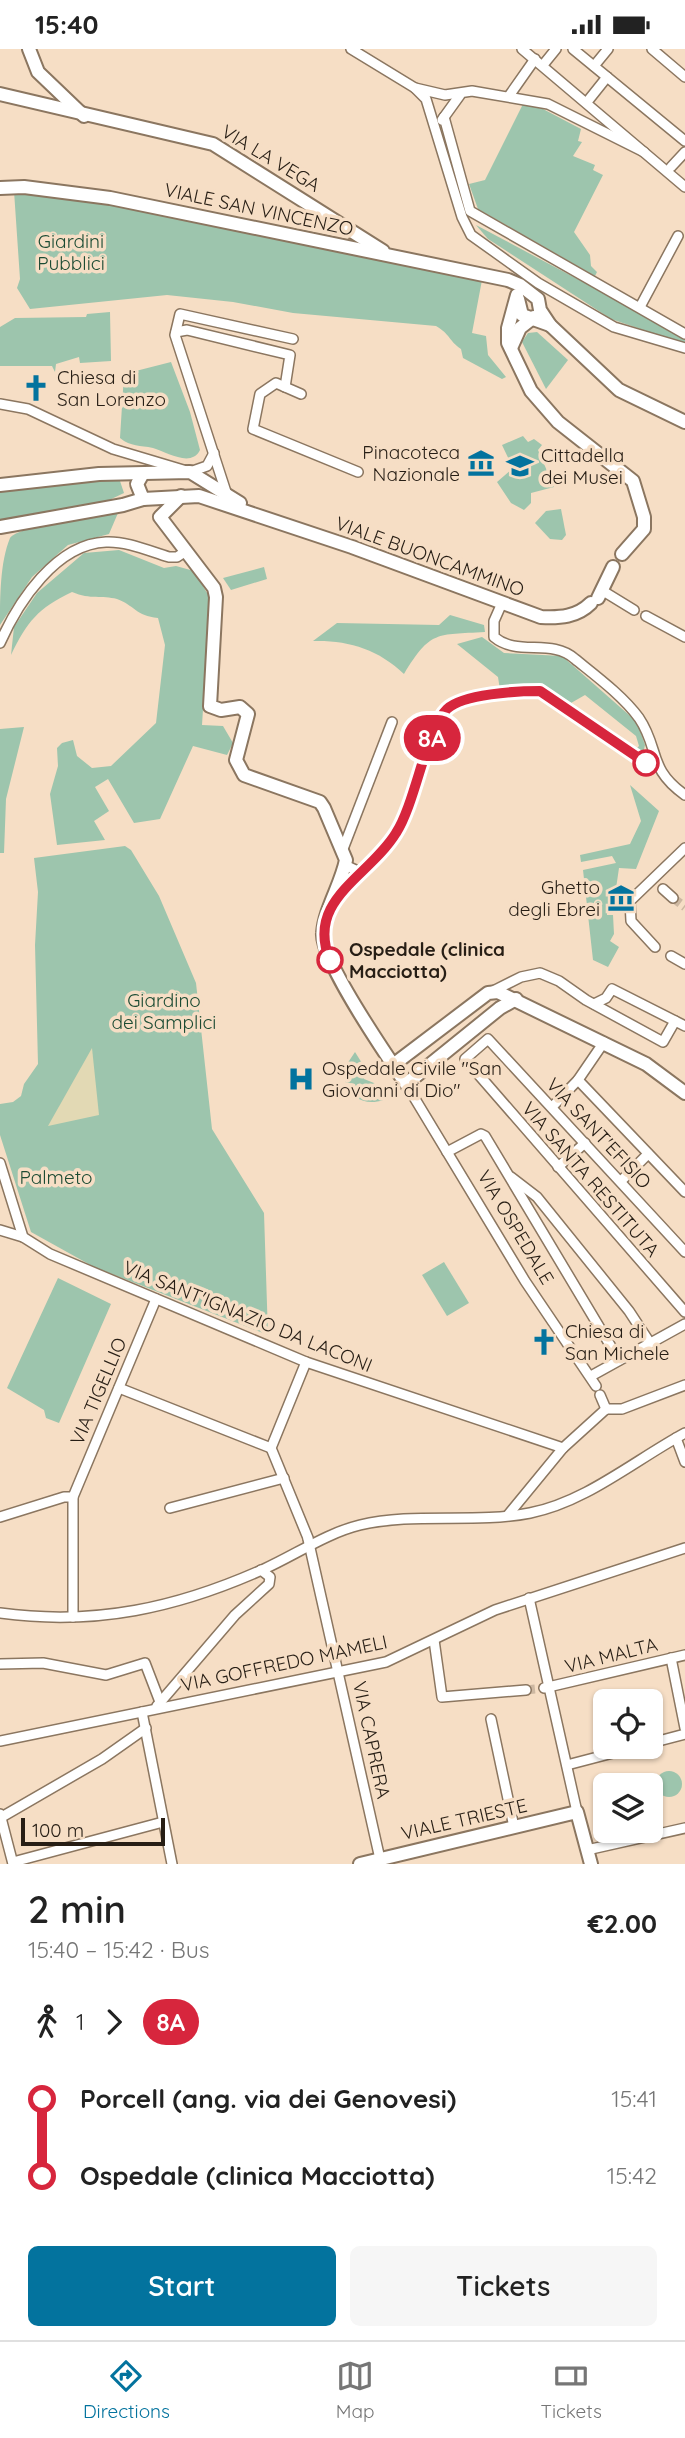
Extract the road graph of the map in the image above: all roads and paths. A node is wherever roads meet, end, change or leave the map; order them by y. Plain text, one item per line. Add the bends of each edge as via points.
1 (29, 49) edge
2 (351, 49) edge
3 (522, 49) edge
4 (556, 49) edge
5 (573, 49) edge
6 (608, 49) edge
7 (652, 49) edge
8 (539, 62) junction
9 (594, 66) junction
10 (607, 77) junction
11 (685, 77) edge
12 (53, 86) junction
13 (415, 88) junction
14 (0, 94) edge
15 (460, 95) junction
16 (509, 96) junction
17 (587, 102) junction
18 (44, 105) junction
19 (84, 116) junction
20 (444, 117) junction
21 (437, 131) junction
22 (685, 141) edge
23 (644, 152) junction
24 (685, 152) edge
25 (671, 167) dead end
26 (685, 187) edge
27 (0, 188) edge
28 (352, 230) junction
29 (678, 236) dead end
30 (342, 246) junction
31 (389, 255) junction
32 (508, 280) junction
33 (538, 283) junction
34 (534, 296) junction
35 (516, 302) junction
36 (640, 307) junction
37 (541, 319) junction
38 (176, 332) junction
39 (685, 334) edge
40 (293, 339) dead end
41 (511, 348) junction
42 (685, 348) edge
43 (285, 387) junction
44 (301, 394) dead end
45 (0, 404) edge
46 (685, 422) edge
47 (214, 453) junction
48 (147, 460) junction
49 (190, 472) junction
50 (358, 472) dead end
51 (220, 473) junction
52 (142, 475) junction
53 (0, 485) edge
54 (214, 487) junction
55 (227, 495) junction
56 (181, 496) junction
57 (200, 496) junction
58 (143, 499) junction
59 (255, 513) junction
60 (0, 527) edge
61 (186, 551) junction
62 (622, 554) dead end
63 (613, 567) dead end
64 (597, 597) junction
65 (502, 603) junction
66 (634, 610) dead end
67 (646, 617) dead end
68 (684, 639) edge
69 (0, 643) edge
70 (392, 722) dead end
71 (685, 795) edge
72 (685, 848) edge
73 (343, 849) junction
74 (345, 865) junction
75 (663, 889) dead end
76 (673, 898) tunnel mouth
77 (331, 903) junction
78 (655, 947) dead end
79 (671, 956) dead end
80 (685, 964) edge
81 (488, 993) junction
82 (516, 999) junction
83 (594, 1005) junction
84 (675, 1021) junction
85 (685, 1026) edge
86 (488, 1039) joint
87 (604, 1042) junction
88 (393, 1065) junction
89 (578, 1080) junction
90 (406, 1084) junction
91 (685, 1093) edge
92 (552, 1107) junction
93 (585, 1143) junction
94 (447, 1151) junction
95 (648, 1154) junction
96 (0, 1163) edge
97 (558, 1167) junction
98 (509, 1176) junction
99 (621, 1181) junction
100 (685, 1192) edge
101 (15, 1218) junction
102 (0, 1228) edge
103 (23, 1237) junction
104 (685, 1252) edge
105 (156, 1299) junction
106 (685, 1312) edge
107 (685, 1324) edge
108 (650, 1343) junction
109 (619, 1360) junction
110 (306, 1362) junction
111 (591, 1376) junction
112 (685, 1385) edge
113 (119, 1388) junction
114 (606, 1409) junction
115 (680, 1435) edge
116 (271, 1448) junction
117 (563, 1448) junction
118 (685, 1462) edge
119 (284, 1478) junction
120 (73, 1497) junction
121 (170, 1509) dead end
122 (508, 1515) junction
123 (0, 1517) edge
124 (309, 1541) junction
125 (685, 1548) edge
126 (261, 1570) junction
127 (528, 1598) junction
128 (0, 1613) edge
129 (73, 1617) junction
130 (434, 1640) junction
131 (685, 1655) edge
132 (671, 1658) junction
133 (0, 1664) edge
134 (338, 1669) junction
135 (547, 1688) junction
136 (527, 1690) tunnel mouth
137 (157, 1706) junction
138 (142, 1712) junction
139 (491, 1719) dead end
140 (146, 1728) junction
141 (685, 1728) edge
142 (685, 1734) edge
143 (663, 1740) edge
144 (0, 1741) edge
145 (593, 1758) edge
146 (567, 1765) junction
147 (577, 1812) junction
148 (0, 1816) edge
149 (163, 1822) junction
150 (514, 1827) junction
151 (685, 1828) edge
152 (587, 1850) junction
153 (380, 1859) junction
154 (13, 1863) edge
155 (172, 1864) edge
156 (360, 1864) edge
157 (591, 1864) edge

1 - 12 street via 38,72
2 - 13 street
3 - 8 street
4 - 8 street
5 - 9 street
6 - 9 street
7 - 11 street
8 - 16 street
8 - 17 street
9 - 10 street
10 - 17 street
10 - 22 street
12 - 18 street
12 - 19 street
13 - 15 street
13 - 21 street via 426,99
14 - 18 street, VIA LA VEGA
15 - 16 street via 472,91
15 - 20 street
16 - 23 street via 548,104
17 - 23 street
18 - 19 street, VIA LA VEGA
19 - 28 street, VIA LA VEGA via 213,144
20 - 21 street
20 - 36 street via 470,211
21 - 33 street via 471,235
23 - 26 street
24 - 25 street
27 - 30 street, VIALE SAN VINCENZO via 110,198
28 - 30 street
28 - 31 street, VIA LA VEGA
29 - 36 street
30 - 31 street, VIALE SAN VINCENZO
31 - 32 street, VIALE SAN VINCENZO
32 - 34 street, VIALE SAN VINCENZO
32 - 35 street
33 - 34 street
33 - 42 street via 614,327
34 - 35 street
34 - 37 street via 540,303
35 - 37 street via 520,312
35 - 41 street via 508,328
36 - 39 street
37 - 41 street via 516,334
37 - 46 street via 625,395
38 - 40 street via 180,314
38 - 43 street via 187,330 290,355
38 - 47 street
41 - 62 street via 544,410 633,481 644,529
43 - 44 street
43 - 50 street via 276,383 260,394 253,429
45 - 48 street via 27,409
47 - 49 street via 207,466
47 - 51 street
48 - 49 street
48 - 52 street
49 - 52 street
49 - 54 street, VIALE BUONCAMMINO
51 - 54 street
51 - 55 street
52 - 53 street via 99,474
52 - 58 street via 137,484
54 - 55 street, VIALE BUONCAMMINO
54 - 57 street
55 - 59 street, VIALE BUONCAMMINO
56 - 57 street, VIALE BUONCAMMINO
56 - 58 street, VIALE BUONCAMMINO
56 - 61 street via 160,517
57 - 59 street, VIALE BUONCAMMINO
58 - 60 street, VIALE BUONCAMMINO
59 - 65 street, VIALE BUONCAMMINO
61 - 69 street via 169,558 108,542 78,548 28,594
61 - 73 street via 216,597 210,706 221,710 240,707 248,713 237,750 238,768 244,775 313,799 324,808
63 - 64 street
64 - 65 street, VIALE BUONCAMMINO via 584,610 563,618
64 - 66 street
65 - 71 street via 494,637 505,644 559,648 573,657 635,713 652,755
67 - 68 street
70 - 73 street
72 - 78 street via 630,901 631,922
73 - 74 street
74 - 77 street
74 - 77 street via 362,873
75 - 76 street
77 - 88 street via 323,943
79 - 80 street
81 - 82 street
81 - 83 street via 540,973
81 - 88 street
82 - 87 street
82 - 90 street
83 - 84 street via 612,989
83 - 84 street via 663,1042
84 - 85 street
86 - 92 street, VIA SANT'EFISIO
86 - 97 street, VIA SANTA RESTITUTA via 466,1059
87 - 89 street
87 - 91 street via 660,1072
88 - 90 street
89 - 92 street
89 - 95 street
90 - 94 street, VIA OSPEDALE
92 - 93 street, VIA SANT'EFISIO
93 - 97 street
93 - 99 street, VIA SANT'EFISIO
94 - 98 street via 481,1134
94 - 111 street, VIA OSPEDALE via 525,1281
95 - 99 street
95 - 100 street
96 - 101 street
97 - 106 street, VIA SANTA RESTITUTA
98 - 108 street via 537,1197
98 - 109 street
99 - 104 street, VIA SANT'EFISIO
101 - 102 street
101 - 103 street
102 - 103 street, VIA SANT'IGNAZIO DA LACONI
103 - 105 street, VIA SANT'IGNAZIO DA LACONI via 50,1254
105 - 110 street, VIA SANT'IGNAZIO DA LACONI
105 - 113 street, VIA TIGELLIO
107 - 108 street
108 - 109 street
109 - 111 street
110 - 116 street
110 - 117 street, VIA SANT'IGNAZIO DA LACONI
111 - 114 street, VIA OSPEDALE
112 - 114 street via 622,1409
113 - 116 street
113 - 120 street, VIA TIGELLIO
114 - 117 street
115 - 118 street
115 - 122 street via 564,1503
116 - 119 street, VIA CAPRERA
117 - 122 street
119 - 121 street
119 - 124 street, VIA CAPRERA
120 - 123 street
120 - 129 street, VIA TIGELLIO
122 - 124 street via 391,1520
124 - 126 street
124 - 134 street, VIA CAPRERA
125 - 127 street, VIA GOFFREDO MAMELI
126 - 129 street via 124,1615
126 - 137 street via 270,1577 269,1584 235,1615
127 - 130 street, VIA GOFFREDO MAMELI
127 - 135 street
128 - 129 street
130 - 134 street, VIA GOFFREDO MAMELI via 386,1662
130 - 136 street via 442,1697
131 - 132 street, VIA MALTA
132 - 135 street, VIA MALTA
132 - 141 street
133 - 137 street via 43,1663 106,1675 145,1663
134 - 137 street, VIA GOFFREDO MAMELI
134 - 153 street, VIA CAPRERA
135 - 146 street
137 - 138 street, VIA GOFFREDO MAMELI
138 - 140 street
138 - 144 street, VIA GOFFREDO MAMELI
139 - 150 street
140 - 148 street via 102,1759
140 - 149 street
142 - 143 street
145 - 146 street
146 - 147 street
147 - 150 street, VIALE TRIESTE
147 - 152 street
148 - 154 street
149 - 154 street
149 - 155 street
150 - 153 street, VIALE TRIESTE
151 - 152 street
152 - 157 street
153 - 156 street, VIALE TRIESTE

